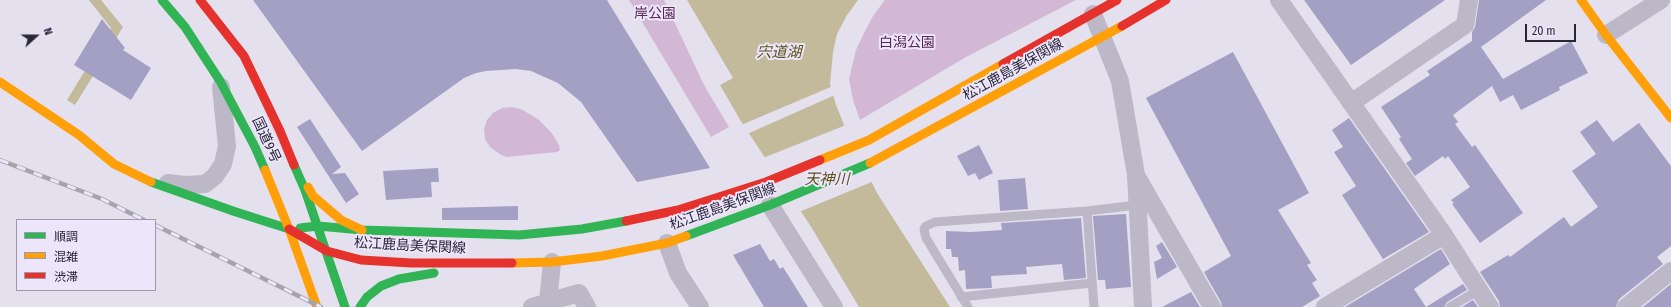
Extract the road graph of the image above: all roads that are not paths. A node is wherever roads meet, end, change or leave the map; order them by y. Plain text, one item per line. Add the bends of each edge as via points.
1 (162, 0) edge
2 (200, 0) edge
3 (1117, 0) edge
4 (1166, 0) edge
5 (1279, 0) edge
6 (1469, 0) edge
7 (1581, 0) edge
8 (1660, 0) edge
9 (1093, 14) junction
10 (1606, 35) junction
11 (1103, 37) junction
12 (220, 81) junction
13 (0, 82) edge
14 (1351, 103) junction
15 (1671, 118) edge
16 (290, 155) junction
17 (1136, 175) junction
18 (147, 180) junction
19 (770, 205) junction
20 (1137, 205) junction
21 (1087, 211) junction
22 (318, 226) junction
23 (289, 229) junction
24 (362, 230) junction
25 (1444, 235) junction
26 (667, 243) junction
27 (326, 251) junction
28 (552, 262) junction
29 (1671, 271) edge
30 (500, 272) dead end
31 (443, 273) dead end
32 (1092, 284) junction
33 (1479, 290) junction
34 (961, 296) junction
35 (540, 304) edge
36 (316, 307) edge
37 (345, 307) edge
38 (360, 307) edge
39 (588, 307) edge
40 (700, 307) edge
41 (834, 307) edge
42 (968, 307) edge
43 (1094, 307) edge
44 (1143, 307) edge
45 (1212, 307) edge
46 (1325, 307) edge
47 (1450, 307) edge
48 (1490, 307) edge
49 (1626, 307) edge

1 - 12 main road, 国道9号 via 185,27
2 - 16 main road, 国道9号 via 244,56
3 - 9 main road, 松江鹿島美保関線
4 - 11 main road, 松江鹿島美保関線
5 - 14 street
6 - 14 street via 1465,25
7 - 10 main road
8 - 10 street
9 - 11 street
9 - 24 main road, 松江鹿島美保関線 via 869,140 766,182 678,210 582,229 519,234
10 - 15 main road
11 - 17 street via 1120,82
11 - 19 main road, 松江鹿島美保関線 via 878,160
12 - 18 street via 227,146 223,164 215,176 205,184 185,185
12 - 23 main road, 国道9号 via 255,147
13 - 18 main road via 78,135 114,164
14 - 25 street
16 - 22 main road, 国道9号
16 - 24 main road via 313,196 341,220
17 - 20 street
17 - 45 street
18 - 23 main road
19 - 26 main road, 松江鹿島美保関線
19 - 41 street
20 - 21 lane
20 - 44 street
21 - 32 lane
21 - 34 lane via 935,222 926,226 926,238
22 - 23 main road, 松江鹿島美保関線
22 - 24 main road, 松江鹿島美保関線
22 - 27 main road, 国道9号
23 - 27 main road, 松江鹿島美保関線
23 - 36 main road, 国道9号
25 - 33 street
25 - 46 street
26 - 28 main road, 松江鹿島美保関線 via 602,256
26 - 40 street via 678,272
27 - 28 main road, 松江鹿島美保関線 via 361,260 481,264
27 - 37 main road, 国道9号
28 - 30 main road
28 - 35 street
29 - 49 street
31 - 38 main road via 418,274 380,286
32 - 34 lane
32 - 43 lane
33 - 47 lane
33 - 48 street
34 - 42 lane
35 - 39 street via 579,293

